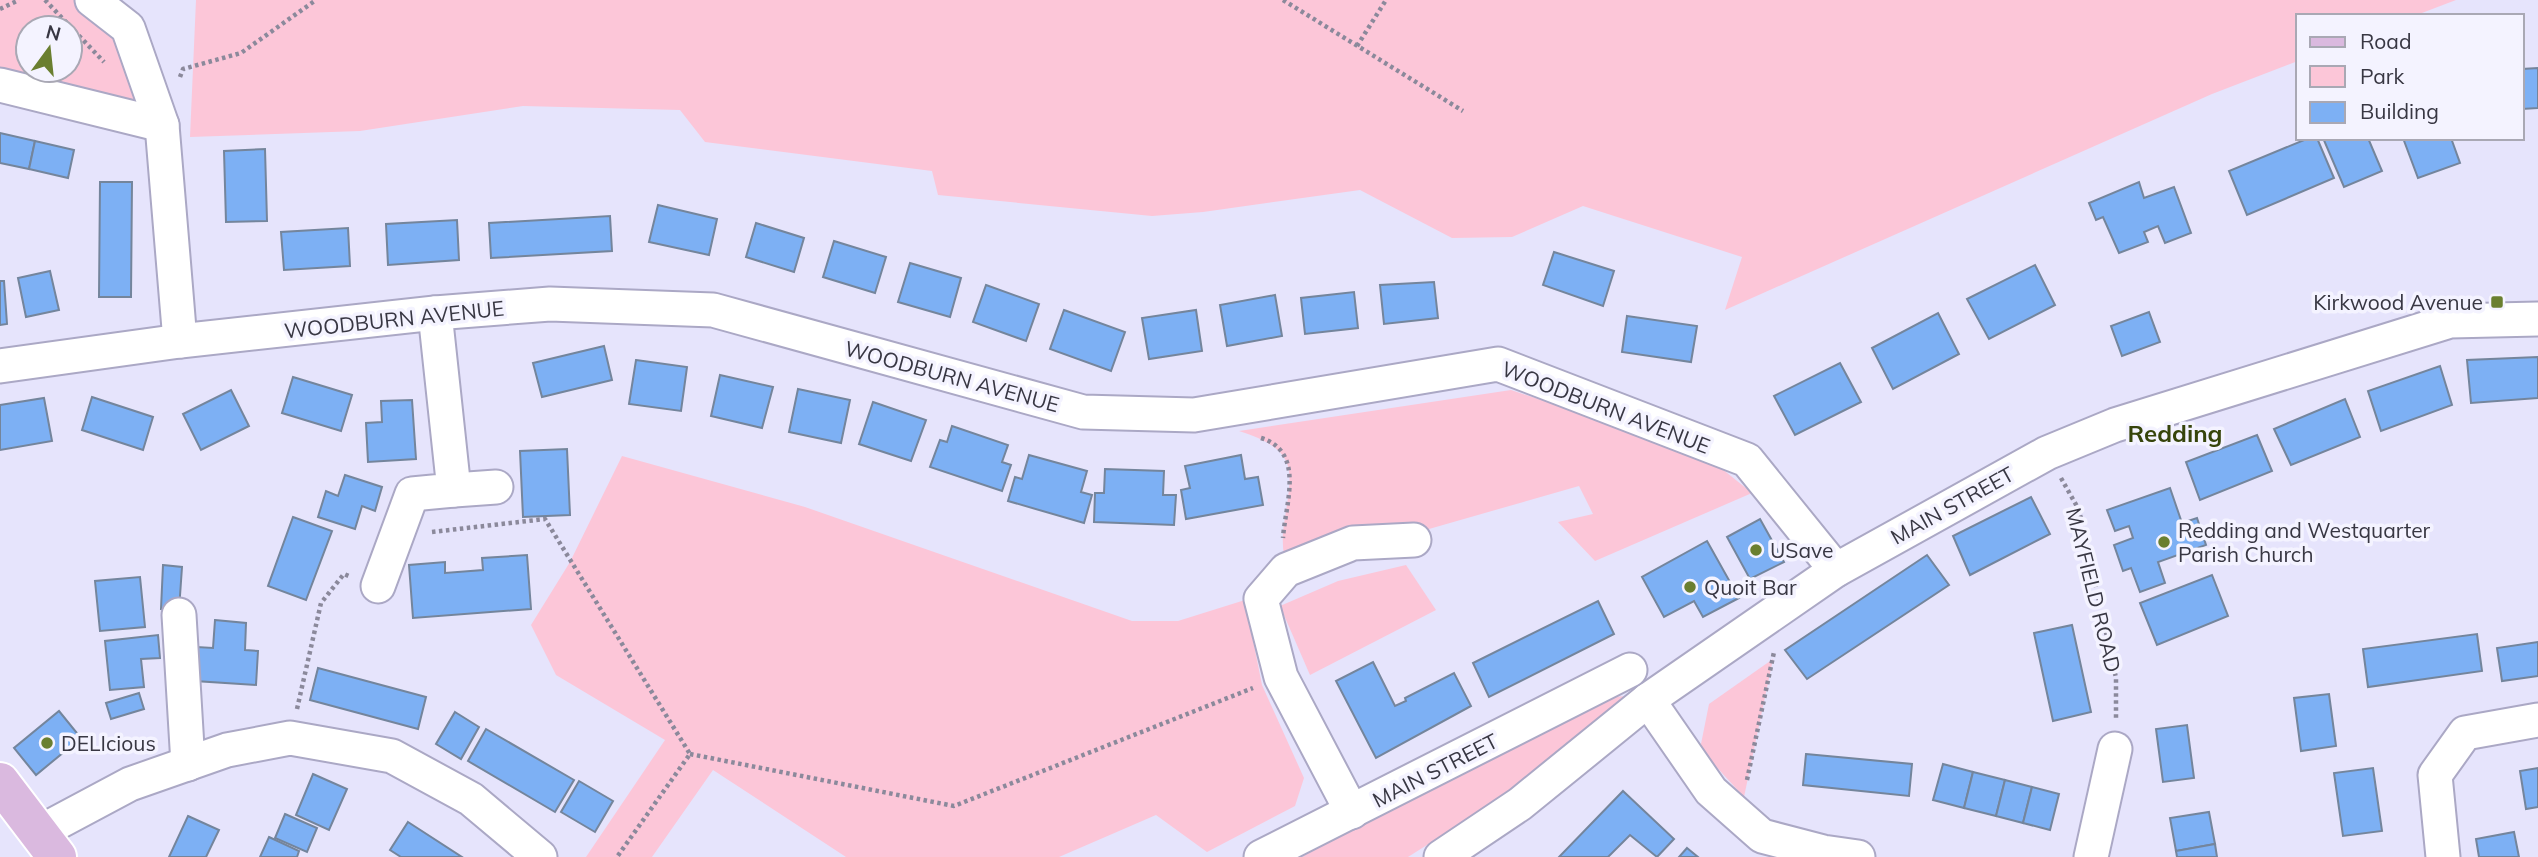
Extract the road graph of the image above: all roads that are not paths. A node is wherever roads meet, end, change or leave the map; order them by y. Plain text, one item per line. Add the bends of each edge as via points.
1 (92, 0) edge
2 (0, 85) edge
3 (161, 122) junction
4 (435, 313) junction
5 (2538, 319) edge
6 (180, 341) junction
7 (0, 366) edge
8 (496, 487) dead end
9 (454, 490) junction
10 (1414, 540) dead end
11 (1836, 570) junction
12 (378, 586) road end
13 (179, 615) dead end
14 (1630, 670) dead end
15 (1648, 701) junction
16 (2538, 720) edge
17 (2115, 749) road end
18 (188, 764) junction
19 (0, 782) edge
20 (1352, 812) junction
21 (49, 844) edge
22 (540, 857) edge
23 (1261, 857) edge
24 (1441, 857) edge
25 (1858, 857) edge
26 (2091, 857) edge
27 (2443, 857) edge

1 - 3 street via 128,28
2 - 3 street
3 - 6 street
4 - 6 street, WOODBURN AVENUE
4 - 9 street
4 - 11 street, WOODBURN AVENUE via 550,304 713,310 1083,412 1194,415 1499,364 1747,460
5 - 11 street, MAIN STREET via 2449,321 2115,425 2047,453
6 - 7 street, WOODBURN AVENUE
8 - 9 street
9 - 12 street via 412,494
10 - 20 street, MAIN STREET via 1353,543 1286,570 1261,599 1281,677
11 - 15 street, MAIN STREET
13 - 18 street
14 - 20 street, MAIN STREET
15 - 24 street, MAIN STREET via 1520,804
15 - 25 street via 1711,791 1762,836
16 - 27 street via 2465,733 2435,775
17 - 26 street
18 - 21 street via 130,784
18 - 22 street via 226,750 290,738 392,756 471,799
19 - 21 main road
20 - 23 street, MAIN STREET

